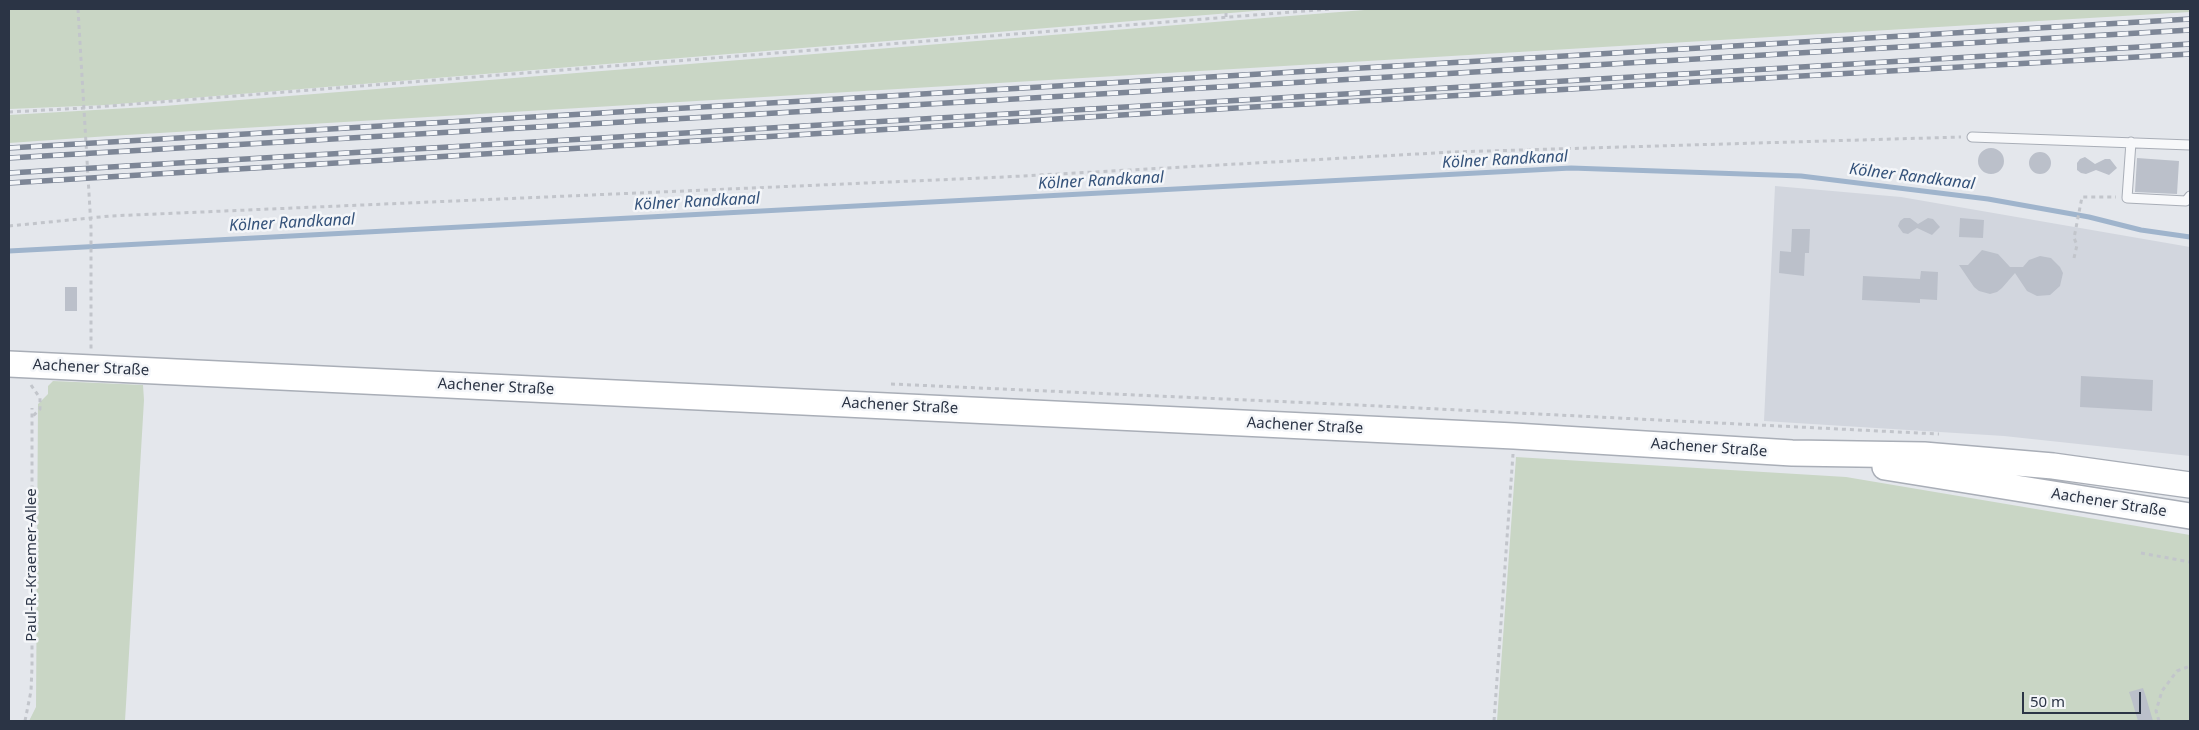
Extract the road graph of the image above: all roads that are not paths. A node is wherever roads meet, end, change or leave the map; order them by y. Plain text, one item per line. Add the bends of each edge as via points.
1 (1972, 137) road end
2 (2131, 142) junction
3 (2190, 146) edge
4 (2190, 196) edge
5 (20, 364) edge
6 (1792, 453) junction
7 (2190, 485) edge
8 (2190, 516) edge

1 - 2 lane
2 - 3 lane
2 - 4 lane via 2126,198 2186,201
5 - 6 main road, Aachener Straße via 1514,436
6 - 7 main road, Aachener Straße via 1924,455 2053,466
6 - 8 main road, Aachener Straße

